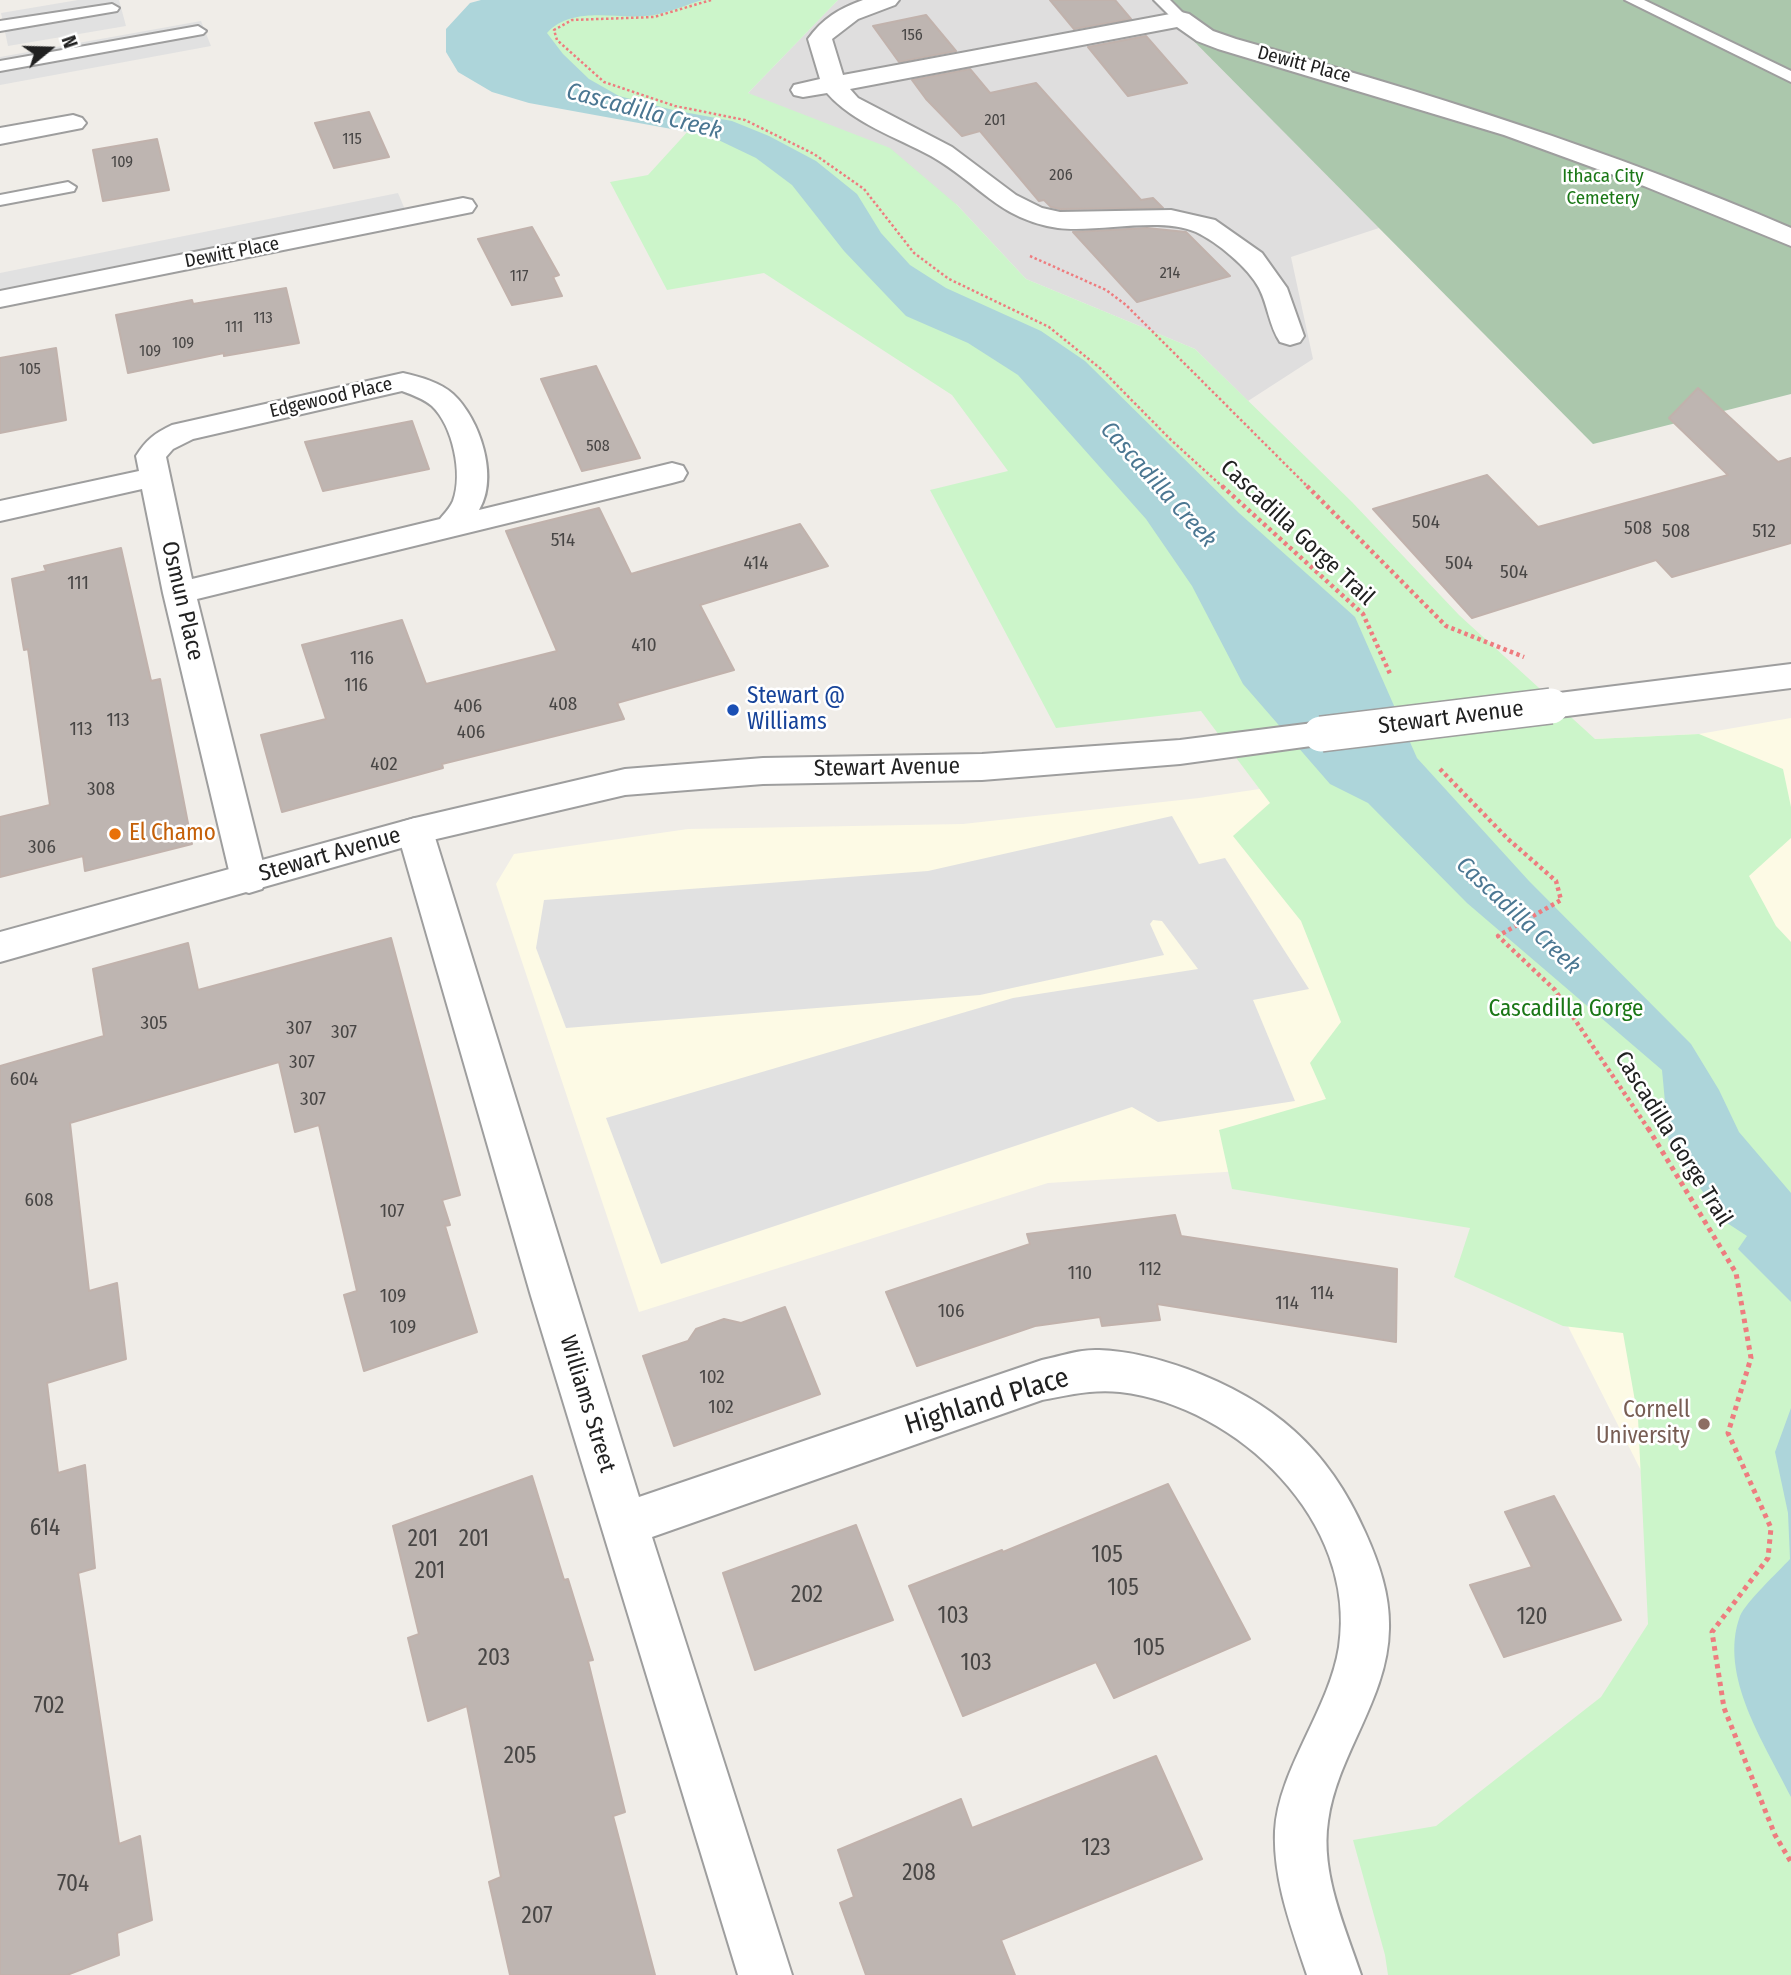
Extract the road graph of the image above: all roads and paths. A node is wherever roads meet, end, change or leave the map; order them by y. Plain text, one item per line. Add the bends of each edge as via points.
1 (711, 0) edge
2 (887, 0) edge
3 (1161, 0) edge
4 (1632, 0) edge
5 (112, 8) dead end
6 (1181, 19) junction
7 (0, 26) edge
8 (198, 31) dead end
9 (0, 66) edge
10 (1791, 77) edge
11 (834, 85) junction
12 (803, 90) dead end
13 (73, 123) dead end
14 (0, 136) edge
15 (68, 187) dead end
16 (0, 200) edge
17 (463, 206) dead end
18 (1786, 232) edge
19 (1026, 253) dead end
20 (0, 299) edge
21 (1290, 336) dead end
22 (671, 473) dead end
23 (154, 477) junction
24 (0, 511) edge
25 (451, 527) junction
26 (179, 593) junction
27 (1532, 660) dead end
28 (1791, 676) edge
29 (1394, 682) dead end
30 (1437, 765) dead end
31 (415, 831) junction
32 (249, 878) junction
33 (0, 947) edge
34 (625, 1524) junction
35 (1791, 1862) edge
36 (765, 1975) edge
37 (1334, 1975) edge

1 - 29 path, Cascadilla Gorge Trail via 654,17 572,20 554,30 557,40 604,82 675,106 745,120 814,153 864,189 914,253 948,279 1049,327 1101,369 1171,440 1363,614
2 - 11 street via 831,23 820,39
3 - 6 lane
4 - 10 lane
5 - 7 lane
6 - 11 street
6 - 18 street, Dewitt Place via 1227,44 1401,92 1539,138
8 - 9 lane
11 - 12 street
11 - 21 street via 849,103 943,152 1007,201 1033,214 1060,220 1171,218 1205,226 1252,259 1273,288
13 - 14 street
15 - 16 lane
17 - 20 street, Dewitt Place
19 - 27 path via 1105,290 1126,305 1446,626
22 - 25 street
23 - 24 street
23 - 25 street, Edgewood Place via 151,456 162,442 183,432 403,382 445,402 463,434 471,466 469,500
23 - 26 street, Osmun Place
25 - 26 street
26 - 32 street, Osmun Place
28 - 31 street, Stewart Avenue, bridge via 1180,752 982,767 763,771 625,782
30 - 35 path, Cascadilla Gorge Trail via 1556,881 1561,900 1498,936 1555,990 1626,1092 1736,1273 1751,1358 1728,1433 1771,1528 1768,1558 1712,1632 1724,1708 1775,1835
31 - 32 street, Stewart Avenue
31 - 34 street, Williams Street
32 - 33 street, Stewart Avenue
34 - 36 street, Williams Street
34 - 37 street, Highland Place via 1042,1380 1097,1370 1144,1376 1234,1412 1278,1443 1313,1484 1340,1529 1361,1583 1365,1629 1359,1673 1310,1790 1301,1830 1304,1877

